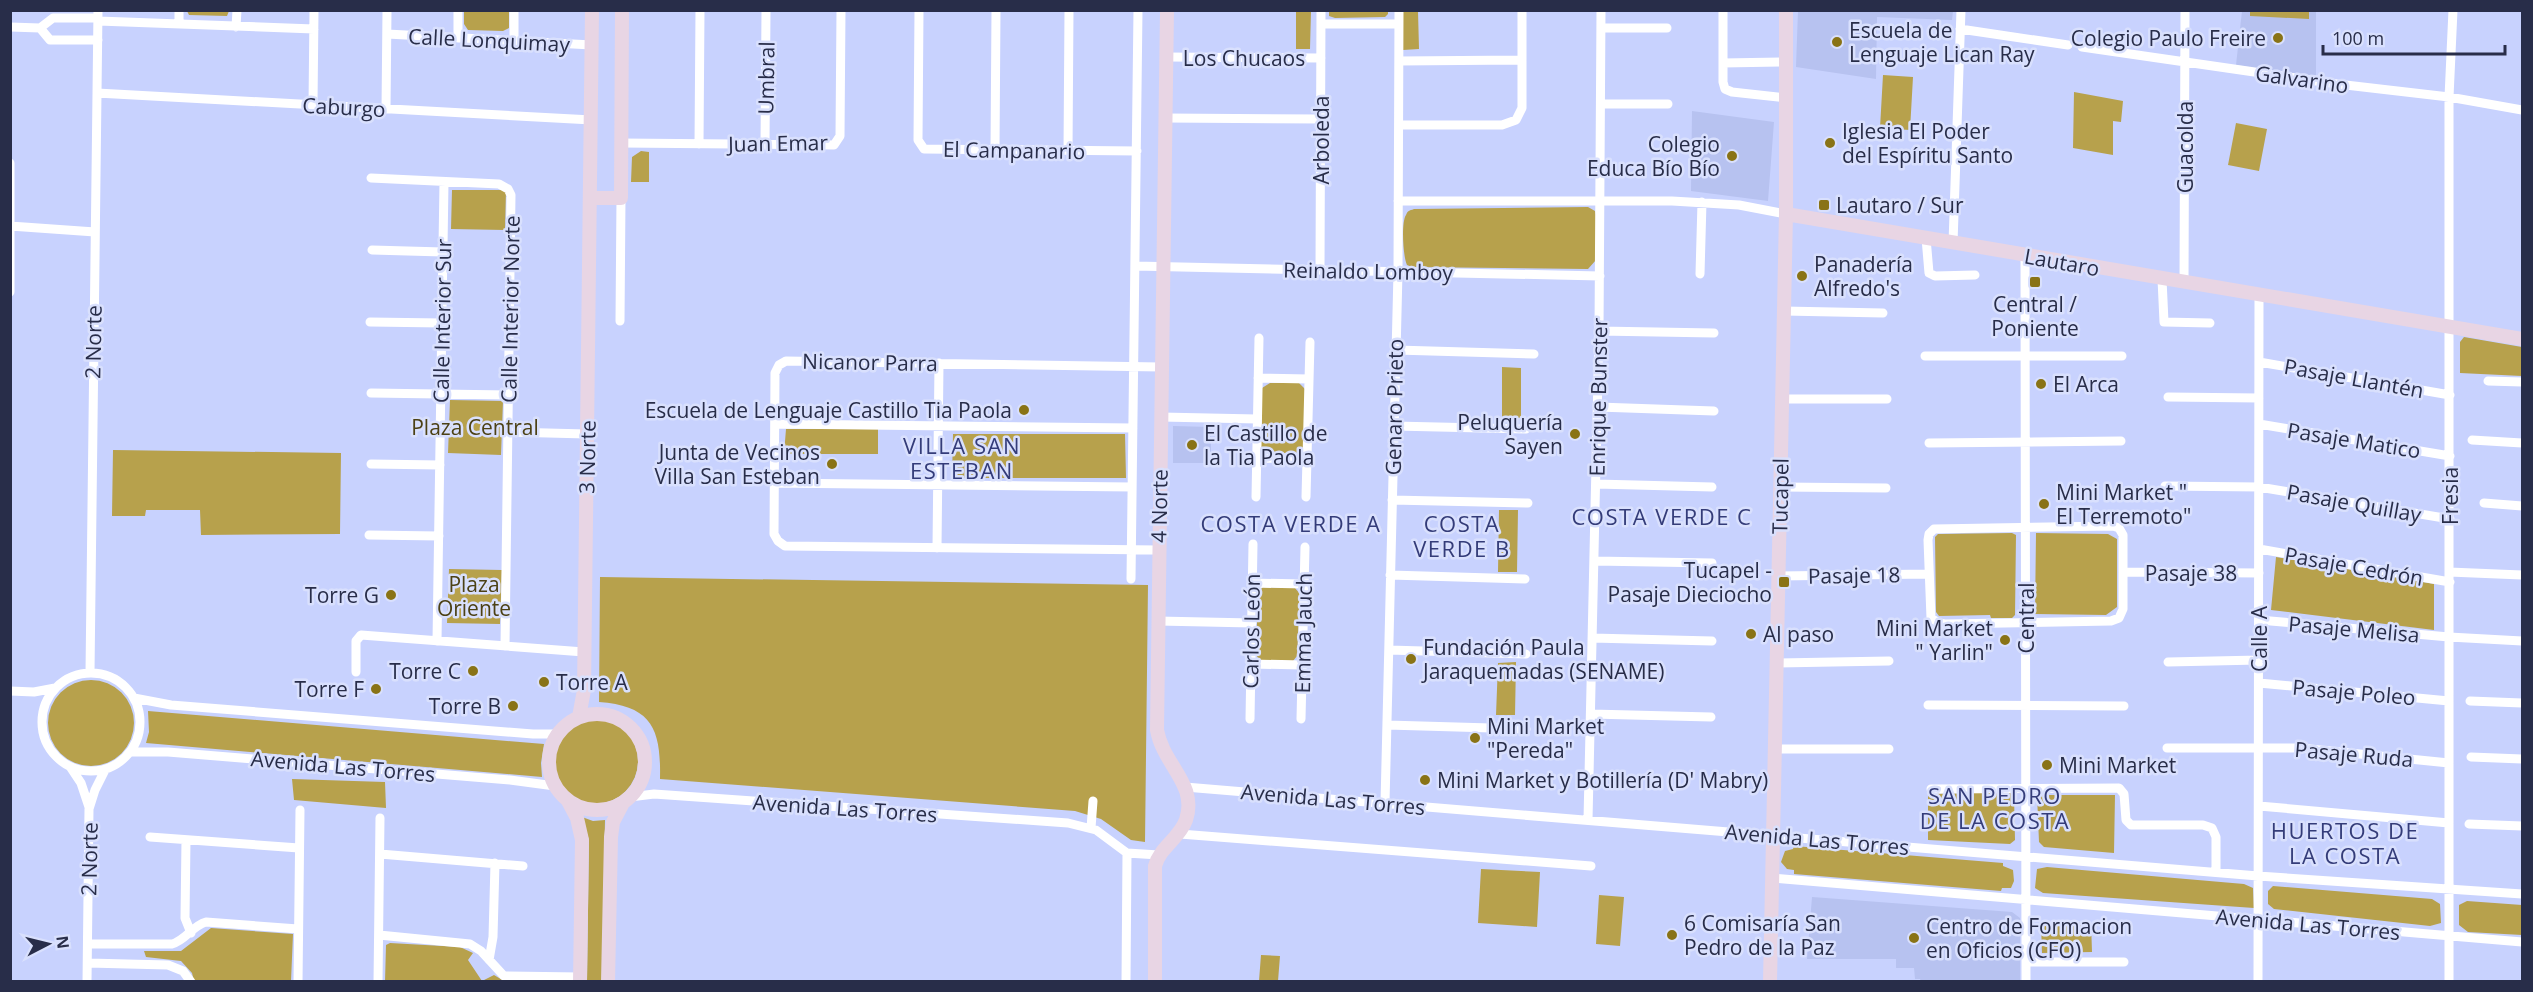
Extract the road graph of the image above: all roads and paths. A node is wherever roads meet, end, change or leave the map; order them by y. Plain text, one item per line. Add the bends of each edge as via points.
1 (179, 10) edge
2 (237, 10) edge
3 (314, 10) edge
4 (387, 10) edge
5 (458, 10) edge
6 (514, 10) edge
7 (592, 10) edge
8 (622, 10) edge
9 (700, 10) edge
10 (766, 10) edge
11 (841, 10) edge
12 (919, 10) edge
13 (996, 10) edge
14 (1069, 10) edge
15 (1138, 10) edge
16 (1167, 10) edge
17 (1321, 10) edge
18 (1399, 10) edge
19 (1522, 10) edge
20 (1601, 10) edge
21 (1723, 10) edge
22 (1786, 10) edge
23 (1961, 10) edge
24 (2185, 10) edge
25 (2453, 10) edge
26 (98, 16) edge
27 (179, 24) junction
28 (1321, 24) junction
29 (1399, 24) junction
30 (10, 27) edge
31 (236, 27) junction
32 (40, 28) junction
33 (1601, 28) junction
34 (1668, 28) dead end
35 (314, 29) junction
36 (1960, 29) junction
37 (387, 34) junction
38 (458, 38) junction
39 (98, 40) junction
40 (514, 41) junction
41 (592, 45) junction
42 (2068, 45) dead end
43 (2082, 47) dead end
44 (1166, 57) junction
45 (1321, 58) junction
46 (1522, 60) junction
47 (1399, 61) junction
48 (1786, 62) junction
49 (1723, 63) junction
50 (2185, 63) junction
51 (97, 93) junction
52 (2449, 97) junction
53 (1786, 98) junction
54 (1601, 104) junction
55 (1668, 104) dead end
56 (314, 105) junction
57 (386, 109) junction
58 (2523, 110) edge
59 (1165, 118) junction
60 (1321, 119) junction
61 (592, 120) junction
62 (1399, 125) junction
63 (621, 143) junction
64 (699, 144) junction
65 (765, 145) junction
66 (995, 150) junction
67 (1068, 150) junction
68 (1137, 151) junction
69 (10, 163) edge
70 (371, 178) dead end
71 (444, 182) junction
72 (591, 198) junction
73 (621, 198) junction
74 (1601, 200) junction
75 (1398, 201) junction
76 (1702, 202) junction
77 (1786, 214) junction
78 (11, 226) edge
79 (94, 232) junction
80 (1926, 238) junction
81 (1953, 243) junction
82 (372, 250) dead end
83 (443, 252) junction
84 (2025, 255) junction
85 (1136, 266) junction
86 (1163, 266) junction
87 (1320, 270) junction
88 (1398, 272) junction
89 (1700, 274) dead end
90 (1976, 275) dead end
91 (1600, 276) junction
92 (2162, 279) junction
93 (2184, 283) junction
94 (10, 292) edge
95 (2259, 296) junction
96 (1784, 311) junction
97 (1883, 313) dead end
98 (620, 321) dead end
99 (370, 322) dead end
100 (442, 323) junction
101 (2210, 323) dead end
102 (2450, 327) junction
103 (1599, 331) junction
104 (1714, 333) dead end
105 (1259, 338) dead end
106 (2523, 339) edge
107 (1310, 342) dead end
108 (1396, 350) junction
109 (1534, 354) dead end
110 (1925, 356) dead end
111 (2025, 356) junction
112 (2122, 356) dead end
113 (2259, 362) junction
114 (939, 363) junction
115 (1134, 366) junction
116 (1161, 367) junction
117 (1258, 378) junction
118 (1309, 379) junction
119 (2488, 381) dead end
120 (2523, 382) edge
121 (371, 393) dead end
122 (441, 394) junction
123 (2450, 394) junction
124 (509, 395) junction
125 (2168, 397) dead end
126 (2259, 398) junction
127 (1783, 399) junction
128 (1887, 399) dead end
129 (1598, 407) junction
130 (1714, 411) dead end
131 (1161, 417) junction
132 (1257, 419) junction
133 (775, 424) junction
134 (2259, 424) junction
135 (938, 426) junction
136 (1394, 426) junction
137 (1133, 429) junction
138 (1526, 429) dead end
139 (508, 432) junction
140 (587, 434) junction
141 (2472, 440) dead end
142 (2121, 441) dead end
143 (2025, 442) junction
144 (1929, 443) dead end
145 (2523, 443) edge
146 (2450, 456) junction
147 (1256, 458) junction
148 (1307, 459) junction
149 (371, 464) dead end
150 (440, 465) junction
151 (774, 483) junction
152 (938, 484) junction
153 (1596, 484) junction
154 (2165, 486) dead end
155 (1132, 487) junction
156 (1712, 487) dead end
157 (1781, 487) junction
158 (2259, 487) junction
159 (1886, 488) dead end
160 (1256, 497) dead end
161 (1306, 497) dead end
162 (1392, 500) junction
163 (1528, 503) dead end
164 (2484, 503) dead end
165 (2523, 506) edge
166 (2450, 519) junction
167 (2026, 527) junction
168 (369, 535) dead end
169 (439, 537) junction
170 (1253, 544) dead end
171 (1305, 546) dead end
172 (937, 548) junction
173 (1131, 549) junction
174 (2259, 549) junction
175 (1159, 550) junction
176 (1594, 561) junction
177 (1712, 563) dead end
178 (2450, 572) junction
179 (2123, 573) junction
180 (2259, 573) junction
181 (1928, 574) junction
182 (1390, 575) junction
183 (2523, 575) edge
184 (1779, 576) junction
185 (1131, 579) dead end
186 (1526, 579) dead end
187 (2450, 582) junction
188 (1252, 583) junction
189 (1305, 584) junction
190 (2259, 620) junction
191 (1158, 621) junction
192 (2026, 621) junction
193 (1252, 623) junction
194 (2449, 637) junction
195 (1592, 638) junction
196 (437, 641) junction
197 (1712, 641) dead end
198 (2523, 641) edge
199 (505, 646) junction
200 (1389, 650) junction
201 (584, 652) junction
202 (1526, 654) dead end
203 (2259, 660) junction
204 (1889, 662) dead end
205 (2168, 662) dead end
206 (1777, 663) junction
207 (1251, 664) junction
208 (1303, 665) junction
209 (356, 672) dead end
210 (90, 673) junction
211 (2259, 682) junction
212 (57, 687) junction
213 (10, 691) edge
214 (23, 692) junction
215 (134, 698) junction
216 (2449, 700) junction
217 (2470, 701) dead end
218 (2523, 703) edge
219 (1928, 705) dead end
220 (2025, 705) junction
221 (2124, 706) dead end
222 (44, 710) junction
223 (1591, 714) junction
224 (579, 717) junction
225 (1711, 717) dead end
226 (1250, 719) dead end
227 (1301, 719) dead end
228 (1387, 725) junction
229 (1526, 729) dead end
230 (557, 734) junction
231 (2259, 747) junction
232 (2167, 748) dead end
233 (1775, 749) junction
234 (1889, 749) dead end
235 (130, 752) junction
236 (2523, 754) edge
237 (2471, 757) dead end
238 (2522, 759) edge
239 (2449, 763) junction
240 (70, 767) junction
241 (105, 770) junction
242 (555, 786) junction
243 (1185, 787) junction
244 (2026, 788) junction
245 (1931, 789) dead end
246 (626, 800) junction
247 (568, 801) junction
248 (1093, 801) dead end
249 (1385, 803) junction
250 (2259, 806) junction
251 (89, 809) junction
252 (300, 810) dead end
253 (380, 818) dead end
254 (1588, 820) junction
255 (2449, 823) junction
256 (2469, 824) dead end
257 (2523, 826) edge
258 (1091, 828) junction
259 (1180, 834) junction
260 (1773, 836) junction
261 (150, 837) dead end
262 (186, 840) junction
263 (299, 848) junction
264 (1127, 853) junction
265 (380, 854) junction
266 (1159, 855) junction
267 (2026, 857) junction
268 (495, 863) junction
269 (523, 866) dead end
270 (1591, 866) dead end
271 (2216, 872) junction
272 (2259, 876) junction
273 (1772, 878) junction
274 (2449, 890) junction
275 (2523, 894) edge
276 (2026, 899) junction
277 (2258, 918) junction
278 (298, 929) junction
279 (190, 933) junction
280 (379, 935) junction
281 (2449, 937) junction
282 (2523, 942) edge
283 (88, 944) junction
284 (489, 960) junction
285 (2124, 962) dead end
286 (88, 963) junction
287 (2026, 963) junction
288 (580, 979) edge
289 (87, 981) edge
290 (191, 981) edge
291 (298, 981) edge
292 (378, 981) edge
293 (608, 981) edge
294 (1125, 981) edge
295 (1155, 981) edge
296 (1770, 981) edge
297 (2026, 981) edge
298 (2258, 981) edge
299 (2449, 981) edge

1 - 27 street
2 - 31 street
3 - 35 street
4 - 37 street
5 - 38 street
6 - 40 street
7 - 41 street, 3 Norte
8 - 63 street
9 - 64 street
10 - 65 street, Umbral
11 - 65 street, Juan Emar via 839,141 832,146
12 - 66 street, El Campanario via 919,144 928,149
13 - 66 street
14 - 67 street
15 - 68 street, 4 Norte
16 - 44 street, 4 Norte
17 - 28 street, Arboleda
18 - 29 street, Genaro Prieto
19 - 46 street
20 - 33 street, Enrique Bunster
21 - 49 street
22 - 48 street, Tucapel
23 - 36 street
24 - 50 street, Guacolda
25 - 52 street, Fresia
26 - 27 street
26 - 32 street via 53,18
26 - 39 street, 2 Norte
27 - 31 street
28 - 29 street
28 - 45 street, Arboleda
29 - 47 street, Genaro Prieto
30 - 32 street
31 - 35 street
32 - 39 street via 50,40
33 - 34 street
33 - 54 street, Enrique Bunster
35 - 56 street
36 - 42 street
36 - 81 street
37 - 38 street, Calle Lonquimay
37 - 57 street
38 - 40 street, Calle Lonquimay
39 - 51 street, 2 Norte
40 - 41 street, Calle Lonquimay
41 - 61 street, 3 Norte
43 - 50 street, Galvarino
44 - 45 street, Los Chucaos
44 - 59 street, 4 Norte
45 - 60 street, Arboleda
46 - 47 street
46 - 62 street via 1522,108 1516,120 1502,125
47 - 62 street, Genaro Prieto
48 - 49 street
48 - 53 street, Tucapel
49 - 53 street via 1724,86 1728,91
50 - 52 street, Galvarino
50 - 93 street, Guacolda
51 - 56 street, Caburgo
51 - 79 street, 2 Norte
52 - 58 street, Galvarino
52 - 102 street, Fresia
53 - 77 street, Tucapel
54 - 55 street
54 - 74 street, Enrique Bunster
56 - 57 street, Caburgo
57 - 61 street, Caburgo
59 - 60 street
59 - 86 street, 4 Norte
60 - 87 street, Arboleda
61 - 72 street, 3 Norte
62 - 75 street, Genaro Prieto
63 - 64 street, Juan Emar
63 - 73 street
64 - 65 street, Juan Emar
66 - 67 street, El Campanario
67 - 68 street, El Campanario
68 - 85 street, 4 Norte
69 - 78 street
70 - 71 street
71 - 83 street, Calle Interior Sur
71 - 124 street, Calle Interior Norte via 499,184 508,189 512,198
72 - 73 street
72 - 140 street, 3 Norte
73 - 98 street
74 - 75 street, Lautaro
74 - 76 street, Lautaro
74 - 91 street, Enrique Bunster
75 - 88 street, Genaro Prieto
76 - 77 street, Lautaro
76 - 89 street
77 - 80 street, Lautaro
77 - 96 street, Tucapel
78 - 79 street
78 - 94 street
79 - 210 street, 2 Norte
80 - 81 street, Lautaro
80 - 90 street via 1929,273
81 - 84 street, Lautaro
82 - 83 street
83 - 100 street, Calle Interior Sur
84 - 92 street, Lautaro
84 - 111 street, Central
85 - 86 street, Reinaldo Lomboy
85 - 115 street, 4 Norte
86 - 87 street, Reinaldo Lomboy
86 - 116 street, 4 Norte
87 - 88 street, Reinaldo Lomboy
88 - 91 street, Reinaldo Lomboy
88 - 108 street, Genaro Prieto
91 - 103 street, Enrique Bunster
92 - 93 street, Lautaro
92 - 101 street via 2164,322
93 - 95 street, Lautaro
95 - 102 street, Lautaro
95 - 113 street, Calle A
96 - 97 street
96 - 127 street, Tucapel
99 - 100 street
100 - 122 street, Calle Interior Sur
102 - 106 street, Lautaro
102 - 123 street, Fresia
103 - 104 street
103 - 129 street, Enrique Bunster
105 - 117 street
107 - 118 street
108 - 109 street
108 - 136 street, Genaro Prieto
110 - 111 street
111 - 112 street
111 - 143 street, Central
113 - 123 street, Pasaje Llantén
113 - 126 street, Calle A
114 - 115 street, Nicanor Parra
114 - 133 street, Nicanor Parra via 786,362 775,373
114 - 135 street
115 - 116 street, Nicanor Parra
115 - 137 street, 4 Norte
116 - 131 street, 4 Norte
117 - 118 street
117 - 132 street
118 - 148 street
119 - 120 street
121 - 122 street
122 - 124 street
122 - 150 street, Calle Interior Sur
123 - 146 street, Fresia
124 - 139 street, Calle Interior Norte
125 - 126 street
126 - 134 street, Calle A
127 - 128 street
127 - 157 street, Tucapel
129 - 130 street
129 - 153 street, Enrique Bunster
131 - 132 street
131 - 175 street, 4 Norte
132 - 147 street
133 - 135 street
133 - 151 street, Nicanor Parra
134 - 146 street, Pasaje Matico
134 - 158 street, Calle A
135 - 137 street
135 - 152 street
136 - 138 street
136 - 162 street, Genaro Prieto
137 - 155 street, 4 Norte
139 - 140 street
139 - 199 street, Calle Interior Norte
140 - 201 street, 3 Norte
141 - 145 street
142 - 143 street
143 - 144 street
143 - 167 street, Central
146 - 166 street, Fresia
147 - 148 street
147 - 160 street
148 - 161 street
149 - 150 street
150 - 169 street, Calle Interior Sur
151 - 152 street
151 - 172 street, Nicanor Parra via 774,534 785,546
152 - 155 street
152 - 172 street
153 - 156 street
153 - 176 street, Enrique Bunster
154 - 158 street, Pasaje Quillay
155 - 173 street, 4 Norte
157 - 159 street
157 - 184 street, Tucapel
158 - 166 street, Pasaje Quillay
158 - 174 street, Calle A
162 - 163 street
162 - 182 street, Genaro Prieto
164 - 165 street
166 - 178 street, Fresia
167 - 179 street via 2119,528 2123,535
167 - 181 street via 1935,529 1928,537
167 - 192 street, Central
168 - 169 street
169 - 196 street, Calle Interior Sur
170 - 188 street, Carlos León
171 - 189 street, Emma Jauch
172 - 173 street, Nicanor Parra
173 - 175 street, Nicanor Parra
173 - 185 street, 4 Norte
174 - 180 street, Calle A
174 - 187 street, Pasaje Cedrón
175 - 191 street, 4 Norte
176 - 177 street
176 - 195 street, Enrique Bunster
178 - 183 street
178 - 187 street, Fresia
179 - 180 street, Pasaje 38
179 - 192 street via 2122,613 2115,620
180 - 190 street, Calle A
181 - 184 street, Pasaje 18
181 - 192 street via 1930,614 1934,621
182 - 186 street
182 - 200 street, Genaro Prieto
184 - 206 street, Tucapel
187 - 194 street, Fresia
188 - 189 street
188 - 193 street, Carlos León
189 - 208 street, Emma Jauch
190 - 194 street, Pasaje Melisa
190 - 203 street, Calle A
191 - 193 street
191 - 243 street, 4 Norte via 1156,730 1162,750
192 - 220 street, Central
193 - 207 street, Carlos León
194 - 198 street, Pasaje Melisa
194 - 216 street, Fresia
195 - 197 street
195 - 223 street, Enrique Bunster
196 - 199 street
196 - 209 street via 360,635 356,641
199 - 201 street
200 - 202 street
200 - 228 street, Genaro Prieto
201 - 224 street, 3 Norte via 584,698
203 - 205 street
203 - 211 street, Calle A
204 - 206 street
206 - 233 street, Tucapel
207 - 208 street
207 - 226 street, Carlos León
208 - 227 street, Emma Jauch
210 - 212 street via 72,677
210 - 215 street via 116,680
211 - 216 street, Pasaje Poleo
211 - 231 street, Calle A
212 - 214 street
212 - 222 street
213 - 214 street
214 - 222 street
215 - 230 street via 171,705
215 - 235 street via 140,726
216 - 239 street, Fresia
217 - 218 street
219 - 220 street
220 - 221 street
220 - 244 street, Central
222 - 240 street via 46,742
223 - 225 street
223 - 254 street, Enrique Bunster
224 - 230 street
224 - 246 street via 611,716 637,735 645,767 638,788
228 - 229 street
228 - 249 street, Genaro Prieto
230 - 242 street via 548,764
231 - 232 street, Pasaje Ruda
231 - 239 street, Pasaje Ruda
231 - 250 street, Calle A
233 - 234 street
233 - 260 street, Tucapel
235 - 241 street
235 - 242 street, Avenida Las Torres via 168,752
236 - 238 street
237 - 238 street
239 - 255 street, Fresia
240 - 241 street via 87,772
240 - 251 street, 2 Norte via 81,783
241 - 251 street, 2 Norte
242 - 247 street
243 - 249 street, Avenida Las Torres
243 - 259 street, 4 Norte via 1188,811
244 - 245 street
244 - 267 street, Central
244 - 271 street via 2119,788 2124,794 2126,820 2131,825 2209,826 2216,837
246 - 247 street via 599,810
246 - 258 street, Avenida Las Torres via 654,794 1068,823
246 - 293 street via 611,832
247 - 288 street via 582,840
248 - 258 street
249 - 254 street, Avenida Las Torres
250 - 255 street
250 - 272 street, Calle A
251 - 283 street, 2 Norte
252 - 263 street
253 - 265 street
254 - 260 street, Avenida Las Torres
255 - 274 street, Fresia
256 - 257 street
258 - 264 street, Avenida Las Torres
259 - 266 street
259 - 270 street
260 - 267 street, Avenida Las Torres
260 - 273 street, Tucapel
261 - 262 street
262 - 263 street
262 - 279 street via 185,918
263 - 278 street
264 - 266 street
264 - 294 street
265 - 268 street
265 - 280 street
266 - 295 street via 1155,873
267 - 271 street, Avenida Las Torres
267 - 276 street, Central
268 - 269 street
268 - 284 street
271 - 272 street, Avenida Las Torres
272 - 274 street, Avenida Las Torres
272 - 277 street, Calle A
273 - 276 street, Avenida Las Torres
273 - 296 street, Tucapel
274 - 275 street, Avenida Las Torres
274 - 281 street, Fresia
276 - 277 street, Avenida Las Torres
276 - 287 street, Central
277 - 281 street, Avenida Las Torres
277 - 298 street, Calle A
278 - 279 street via 206,922
278 - 291 street
279 - 283 street via 172,944
280 - 284 street via 464,943 476,947
280 - 292 street
281 - 282 street, Avenida Las Torres
281 - 299 street, Fresia
283 - 286 street, 2 Norte
284 - 288 street via 499,973 510,977
285 - 287 street
286 - 289 street, 2 Norte
286 - 290 street via 168,964 183,971
287 - 297 street, Central

